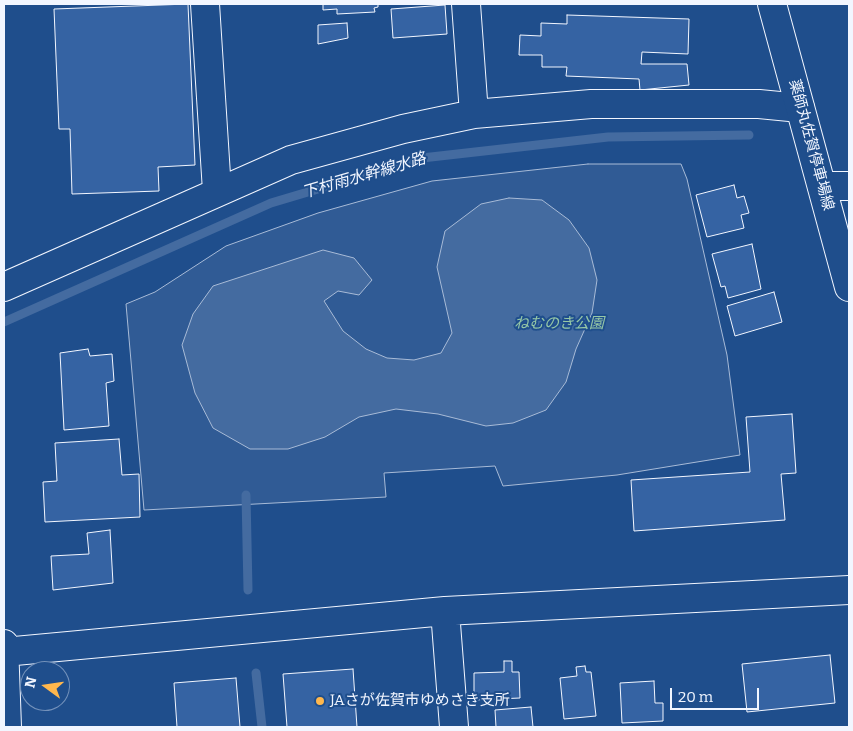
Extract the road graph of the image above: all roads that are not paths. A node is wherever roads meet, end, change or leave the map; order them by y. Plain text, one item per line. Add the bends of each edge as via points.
1 (205, 4) edge
2 (466, 4) edge
3 (772, 4) edge
4 (800, 108) junction
5 (474, 114) junction
6 (819, 178) junction
7 (849, 186) edge
8 (217, 191) junction
9 (4, 287) edge
10 (849, 287) edge
11 (849, 590) edge
12 (445, 611) junction
13 (4, 644) edge
14 (4, 652) edge
15 (7, 727) edge
16 (454, 727) edge

1 - 8 street
2 - 5 street
3 - 4 street, 薬師丸佐賀停車場線
4 - 5 street via 759,104 591,104
4 - 6 street, 薬師丸佐賀停車場線
5 - 8 street via 403,129 291,160
6 - 7 street
6 - 10 street, 薬師丸佐賀停車場線
8 - 9 street
11 - 12 street
12 - 14 street
12 - 16 street
13 - 14 street
14 - 15 street

